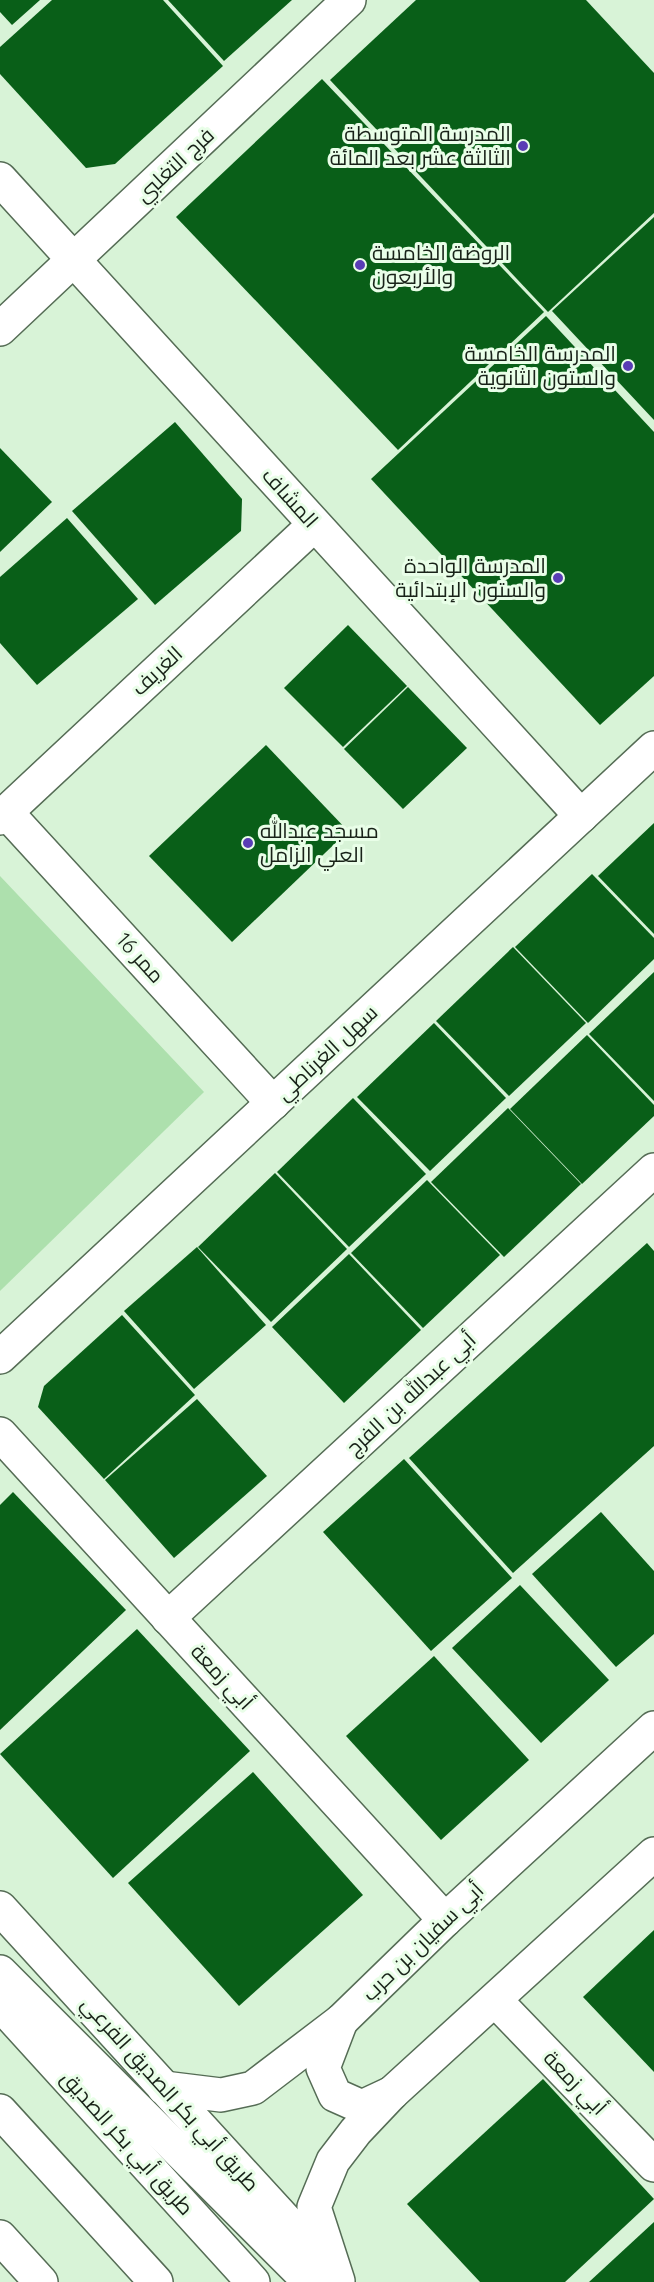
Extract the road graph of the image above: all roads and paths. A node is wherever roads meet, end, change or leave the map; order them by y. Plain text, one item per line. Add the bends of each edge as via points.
1 (349, 0) edge
2 (0, 179) edge
3 (74, 260) junction
4 (0, 329) edge
5 (314, 525) junction
6 (654, 748) edge
7 (3, 815) edge
8 (581, 816) junction
9 (273, 1103) junction
10 (654, 1170) edge
11 (0, 1358) edge
12 (0, 1434) edge
13 (168, 1618) junction
14 (654, 1728) edge
15 (654, 1854) edge
16 (0, 1908) edge
17 (445, 1920) junction
18 (0, 1972) edge
19 (496, 2001) junction
20 (0, 2004) edge
21 (341, 2021) junction
22 (164, 2088) junction
23 (392, 2093) junction
24 (0, 2111) edge
25 (654, 2164) edge
26 (0, 2237) edge
27 (41, 2282) edge
28 (156, 2282) edge
29 (253, 2282) edge
30 (329, 2282) edge

1 - 3 street, فرج التغلبي
2 - 3 street, المشاف
3 - 4 street, فرج التغلبي
3 - 5 street, المشاف
5 - 7 street, الغريف
5 - 8 street, المشاف
6 - 8 street, سهل الغرناطي
7 - 9 street, ممر 16
8 - 9 street, سهل الغرناطي
9 - 11 street, سهل الغرناطي
10 - 13 street, أبي عبدالله بن الفرج
12 - 13 street, أبي زمعة
13 - 17 street, أبي زمعة
14 - 17 street, أبي سفيان بن حرب
15 - 19 street
16 - 22 street, طريق أبي بكر الصديق الفرعي
17 - 21 street, أبي سفيان بن حرب
18 - 30 street
19 - 23 street
19 - 25 street, أبي زمعة
20 - 29 street, طريق أبي بكر الصديق
21 - 22 street, أبي سفيان بن حرب via 253,2088 220,2095
21 - 23 street via 323,2068 336,2095 362,2107
22 - 30 street, طريق أبي بكر الصديق الفرعي via 287,2222
23 - 30 street via 333,2161 314,2206
24 - 28 street
26 - 27 street

